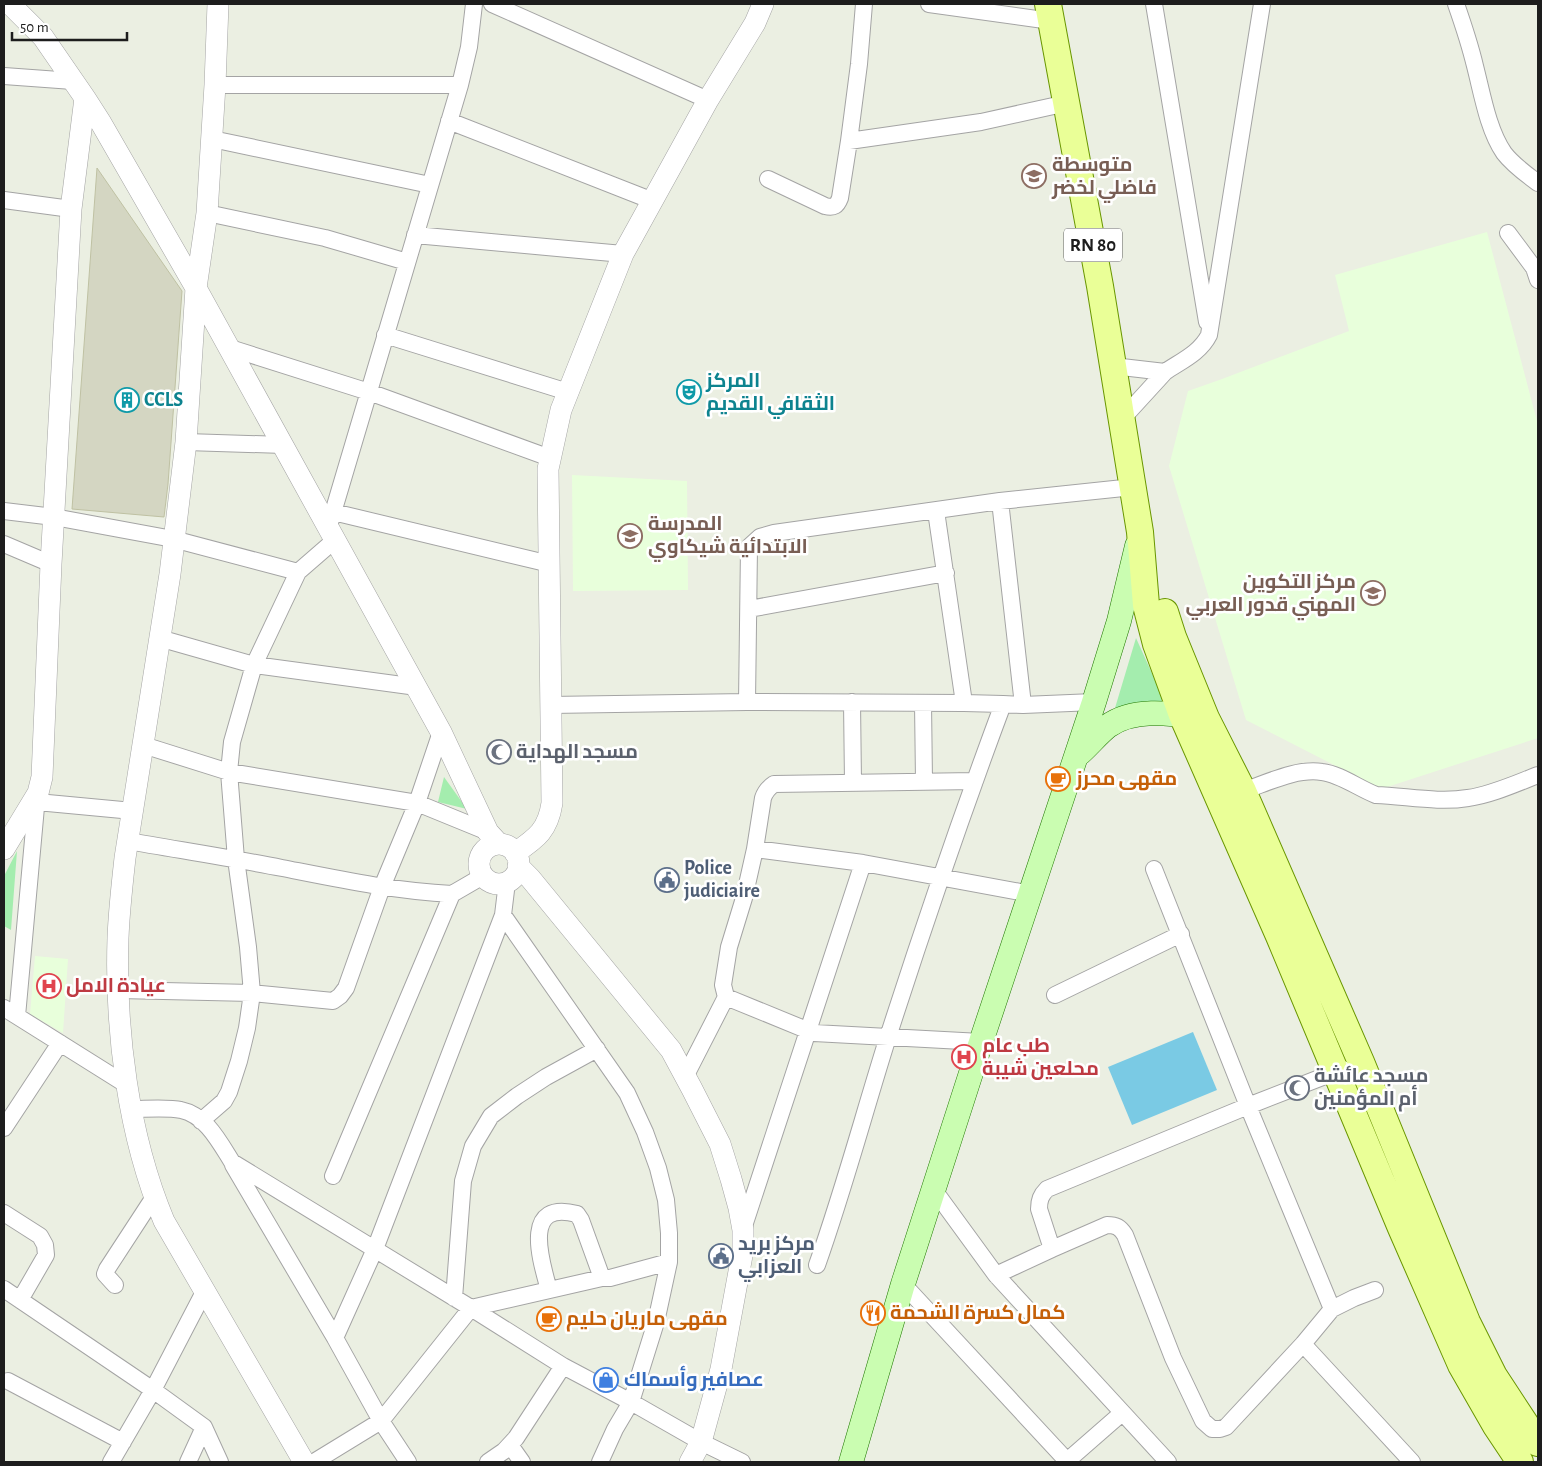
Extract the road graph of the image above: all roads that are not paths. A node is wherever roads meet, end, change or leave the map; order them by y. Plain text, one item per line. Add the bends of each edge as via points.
1 (218, 4) edge
2 (474, 4) edge
3 (492, 4) edge
4 (864, 4) edge
5 (929, 4) edge
6 (1154, 4) edge
7 (1262, 4) edge
8 (1456, 4) edge
9 (760, 5) edge
10 (1049, 12) edge
11 (13, 13) edge
12 (4, 76) edge
13 (215, 85) junction
14 (460, 85) junction
15 (79, 90) junction
16 (708, 100) junction
17 (1067, 103) junction
18 (449, 121) junction
19 (212, 139) junction
20 (849, 141) junction
21 (768, 179) dead end
22 (1538, 183) edge
23 (430, 185) junction
24 (4, 200) edge
25 (652, 201) junction
26 (71, 209) junction
27 (207, 213) junction
28 (1508, 233) dead end
29 (415, 235) junction
30 (624, 254) junction
31 (407, 262) junction
32 (1538, 280) edge
33 (196, 288) junction
34 (1209, 334) junction
35 (385, 335) junction
36 (230, 348) junction
37 (1113, 366) junction
38 (1164, 372) junction
39 (368, 392) junction
40 (568, 392) junction
41 (1122, 419) junction
42 (186, 442) junction
43 (284, 445) junction
44 (550, 458) junction
45 (1133, 487) junction
46 (1000, 501) junction
47 (4, 510) edge
48 (936, 511) junction
49 (54, 517) junction
50 (332, 526) junction
51 (1140, 532) junction
52 (173, 539) junction
53 (4, 544) edge
54 (51, 564) junction
55 (550, 564) junction
56 (298, 572) junction
57 (946, 573) junction
58 (748, 609) junction
59 (159, 638) junction
60 (254, 665) junction
61 (417, 687) junction
62 (747, 702) junction
63 (852, 702) junction
64 (1094, 702) junction
65 (923, 703) junction
66 (964, 703) junction
67 (1003, 704) junction
68 (550, 705) junction
69 (1023, 705) junction
70 (1194, 716) junction
71 (442, 732) junction
72 (143, 745) junction
73 (1077, 756) junction
74 (230, 772) junction
75 (1538, 775) edge
76 (924, 781) junction
77 (975, 781) junction
78 (853, 782) junction
79 (1243, 792) junction
80 (37, 797) junction
81 (417, 803) junction
82 (132, 811) junction
83 (128, 841) junction
84 (5, 844) edge
85 (755, 849) junction
86 (506, 856) junction
87 (236, 859) junction
88 (863, 863) junction
89 (1154, 869) dead end
90 (483, 876) junction
91 (941, 878) junction
92 (382, 887) junction
93 (452, 894) junction
94 (1031, 894) junction
95 (503, 915) junction
96 (1290, 931) junction
97 (1181, 934) junction
98 (119, 990) junction
99 (252, 993) junction
100 (1055, 995) dead end
101 (726, 997) junction
102 (10, 1012) edge
103 (808, 1031) junction
104 (888, 1037) junction
105 (60, 1042) junction
106 (981, 1042) junction
107 (597, 1049) junction
108 (1361, 1062) junction
109 (1335, 1072) junction
110 (686, 1077) junction
111 (127, 1083) junction
112 (1248, 1106) junction
113 (131, 1109) junction
114 (201, 1121) junction
115 (4, 1128) edge
116 (232, 1162) junction
117 (333, 1176) dead end
118 (934, 1190) junction
119 (154, 1197) junction
120 (4, 1213) edge
121 (742, 1230) junction
122 (1052, 1248) junction
123 (375, 1249) junction
124 (669, 1262) junction
125 (817, 1264) dead end
126 (996, 1275) junction
127 (602, 1278) junction
128 (903, 1284) junction
129 (115, 1285) dead end
130 (4, 1288) edge
131 (549, 1290) junction
132 (1375, 1290) dead end
133 (204, 1292) junction
134 (454, 1298) junction
135 (20, 1300) junction
136 (471, 1308) junction
137 (1332, 1309) junction
138 (335, 1338) junction
139 (1303, 1344) junction
140 (563, 1366) junction
141 (5, 1383) edge
142 (154, 1390) junction
143 (631, 1402) junction
144 (1122, 1413) junction
145 (382, 1421) junction
146 (204, 1427) junction
147 (123, 1442) junction
148 (700, 1442) junction
149 (1538, 1443) edge
150 (510, 1445) junction
151 (111, 1462) edge
152 (188, 1462) edge
153 (220, 1462) edge
154 (304, 1462) edge
155 (314, 1462) edge
156 (408, 1462) edge
157 (488, 1462) edge
158 (522, 1462) edge
159 (600, 1462) edge
160 (690, 1462) edge
161 (742, 1462) edge
162 (851, 1462) edge
163 (1067, 1462) edge
164 (1168, 1462) edge
165 (1412, 1462) edge
166 (1520, 1462) edge

1 - 13 street
2 - 14 street
3 - 16 street
4 - 20 street
5 - 10 street
6 - 34 street
7 - 34 street
8 - 22 street via 1498,143 1513,162
9 - 16 street via 756,24
10 - 17 main road, RN 80
11 - 15 street via 43,37
12 - 15 street
13 - 14 street
13 - 19 street
14 - 18 street
15 - 26 street
15 - 33 street
16 - 25 street
17 - 20 street via 981,122
17 - 37 main road, RN 80
18 - 23 street
18 - 25 street
19 - 23 street
19 - 27 street
20 - 21 street via 840,198 834,207 825,206
23 - 29 street
24 - 26 street
25 - 30 street
26 - 49 street
27 - 31 street via 325,238
27 - 33 street
28 - 32 street via 1534,268
29 - 30 street
29 - 31 street
30 - 40 street
31 - 35 street
33 - 36 street
33 - 42 street
34 - 38 street via 1199,350
35 - 39 street
35 - 40 street
36 - 39 street
36 - 43 street
37 - 38 street
37 - 41 main road, RN 80
38 - 41 street
39 - 44 street
39 - 50 street
40 - 44 street
41 - 45 main road, RN 80
42 - 43 street
42 - 52 street
43 - 50 street
44 - 55 street
45 - 46 street
45 - 51 main road, RN 80
46 - 48 street
46 - 69 street
47 - 49 street
48 - 57 street
48 - 58 street via 760,537 749,547
49 - 52 street
49 - 54 street
50 - 55 street
50 - 56 street
50 - 61 street
51 - 64 main road via 1119,621
51 - 70 main road, RN 80 via 1146,604 1156,644
52 - 56 street
52 - 59 street
53 - 54 street
54 - 80 street via 42,777
55 - 68 street
56 - 60 street
57 - 58 street
57 - 66 street
58 - 62 street
59 - 60 street
59 - 72 street
60 - 61 street
60 - 74 street via 232,742
61 - 71 street
62 - 63 street
62 - 68 street
63 - 65 street
63 - 78 street
64 - 69 street
64 - 73 main road
65 - 66 street
65 - 76 street
66 - 67 street
67 - 69 street
67 - 77 street
68 - 86 street via 550,815 535,840
70 - 73 main road via 1149,713 1118,720
70 - 79 main road, RN 80
70 - 96 main road, RN 80
71 - 81 street
71 - 86 street
72 - 74 street
72 - 82 street
73 - 94 main road
74 - 81 street
74 - 87 street
75 - 79 street via 1469,798 1443,800 1376,794 1323,772 1290,775
76 - 77 street
76 - 78 street
77 - 91 street
78 - 85 street via 774,784 763,798
79 - 96 main road, RN 80
80 - 82 street
80 - 84 street
80 - 102 street
81 - 86 street
81 - 92 street
82 - 83 street
83 - 87 street
83 - 98 street via 118,938
85 - 88 street
85 - 101 street via 729,948 723,985
86 - 90 street via 500,884
86 - 90 street via 488,848 483,852 479,864
86 - 95 street
86 - 110 street via 530,878 658,1035
87 - 92 street
87 - 99 street
88 - 91 street
88 - 103 street
89 - 97 street
90 - 93 street
91 - 94 street
91 - 104 street
92 - 93 street
92 - 99 street via 346,988 340,996 327,1001
93 - 117 street
94 - 106 main road
95 - 107 street
95 - 123 street
96 - 108 main road, RN 80
96 - 109 main road, RN 80
97 - 100 street
97 - 112 street
98 - 99 street
98 - 111 street
99 - 114 street via 247,1028 229,1092 224,1101
101 - 103 street
101 - 110 street
102 - 105 street
103 - 104 street
103 - 121 street
104 - 106 street
104 - 125 street
105 - 111 street
105 - 115 street
106 - 118 main road
107 - 124 street via 627,1093 658,1168 666,1200
107 - 134 street via 546,1077 490,1116 473,1146 463,1181
108 - 109 street
108 - 149 main road, RN 80 via 1467,1322 1494,1376
109 - 112 street
109 - 166 main road, RN 80 via 1461,1365
110 - 121 street via 720,1144
111 - 113 street
112 - 122 street via 1047,1190 1038,1209
112 - 137 street
113 - 114 street via 180,1110
113 - 119 street
114 - 116 street
116 - 123 street
116 - 138 street
118 - 126 street
118 - 128 main road
119 - 129 street via 105,1274
119 - 133 street
120 - 135 street via 40,1236 45,1245 46,1255
121 - 148 street via 743,1250 723,1360
122 - 126 street
122 - 139 street via 1107,1225 1121,1228 1173,1358 1204,1421 1212,1429 1226,1427
123 - 134 street
123 - 138 street
124 - 127 street
124 - 143 street via 656,1322
126 - 144 street
127 - 131 street
127 - 131 street via 578,1214 553,1214 543,1220 538,1238
128 - 162 main road
128 - 163 street
130 - 135 street
131 - 136 street
132 - 137 street
133 - 142 street
133 - 154 street
134 - 136 street
135 - 142 street
136 - 140 street
136 - 145 street
137 - 139 street
138 - 145 street
139 - 165 street
140 - 143 street
140 - 150 street
141 - 147 street
142 - 146 street
142 - 147 street
143 - 148 street
143 - 159 street
144 - 163 street
144 - 164 street
145 - 155 street
145 - 156 street
146 - 152 street
146 - 153 street
147 - 151 street
148 - 160 street
148 - 161 street
150 - 157 street
150 - 158 street

